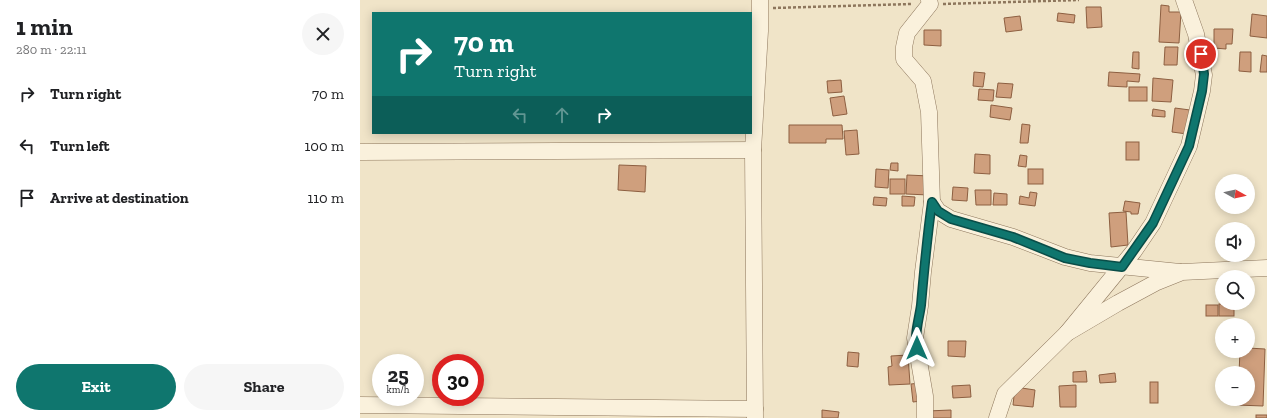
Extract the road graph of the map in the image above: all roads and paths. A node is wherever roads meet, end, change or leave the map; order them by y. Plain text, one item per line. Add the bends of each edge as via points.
1 (760, 0) edge
2 (929, 0) edge
3 (1184, 0) edge
4 (753, 150) junction
5 (360, 152) edge
6 (932, 202) junction
7 (1122, 267) junction
8 (1267, 268) edge
9 (1182, 272) junction
10 (1067, 333) junction
11 (360, 405) edge
12 (755, 413) edge
13 (925, 418) edge
14 (996, 418) edge

1 - 4 street
2 - 6 street via 930,4 907,33 904,59 923,81 927,97
3 - 7 street via 1196,34 1204,74 1195,126 1189,146 1153,223
4 - 5 street
4 - 12 street
6 - 7 street via 938,211 951,219 1013,237 1065,258
6 - 13 street via 915,338 925,396
7 - 9 street
7 - 10 street
8 - 9 street
9 - 10 street via 1157,282
10 - 14 street via 1005,394
11 - 12 street

